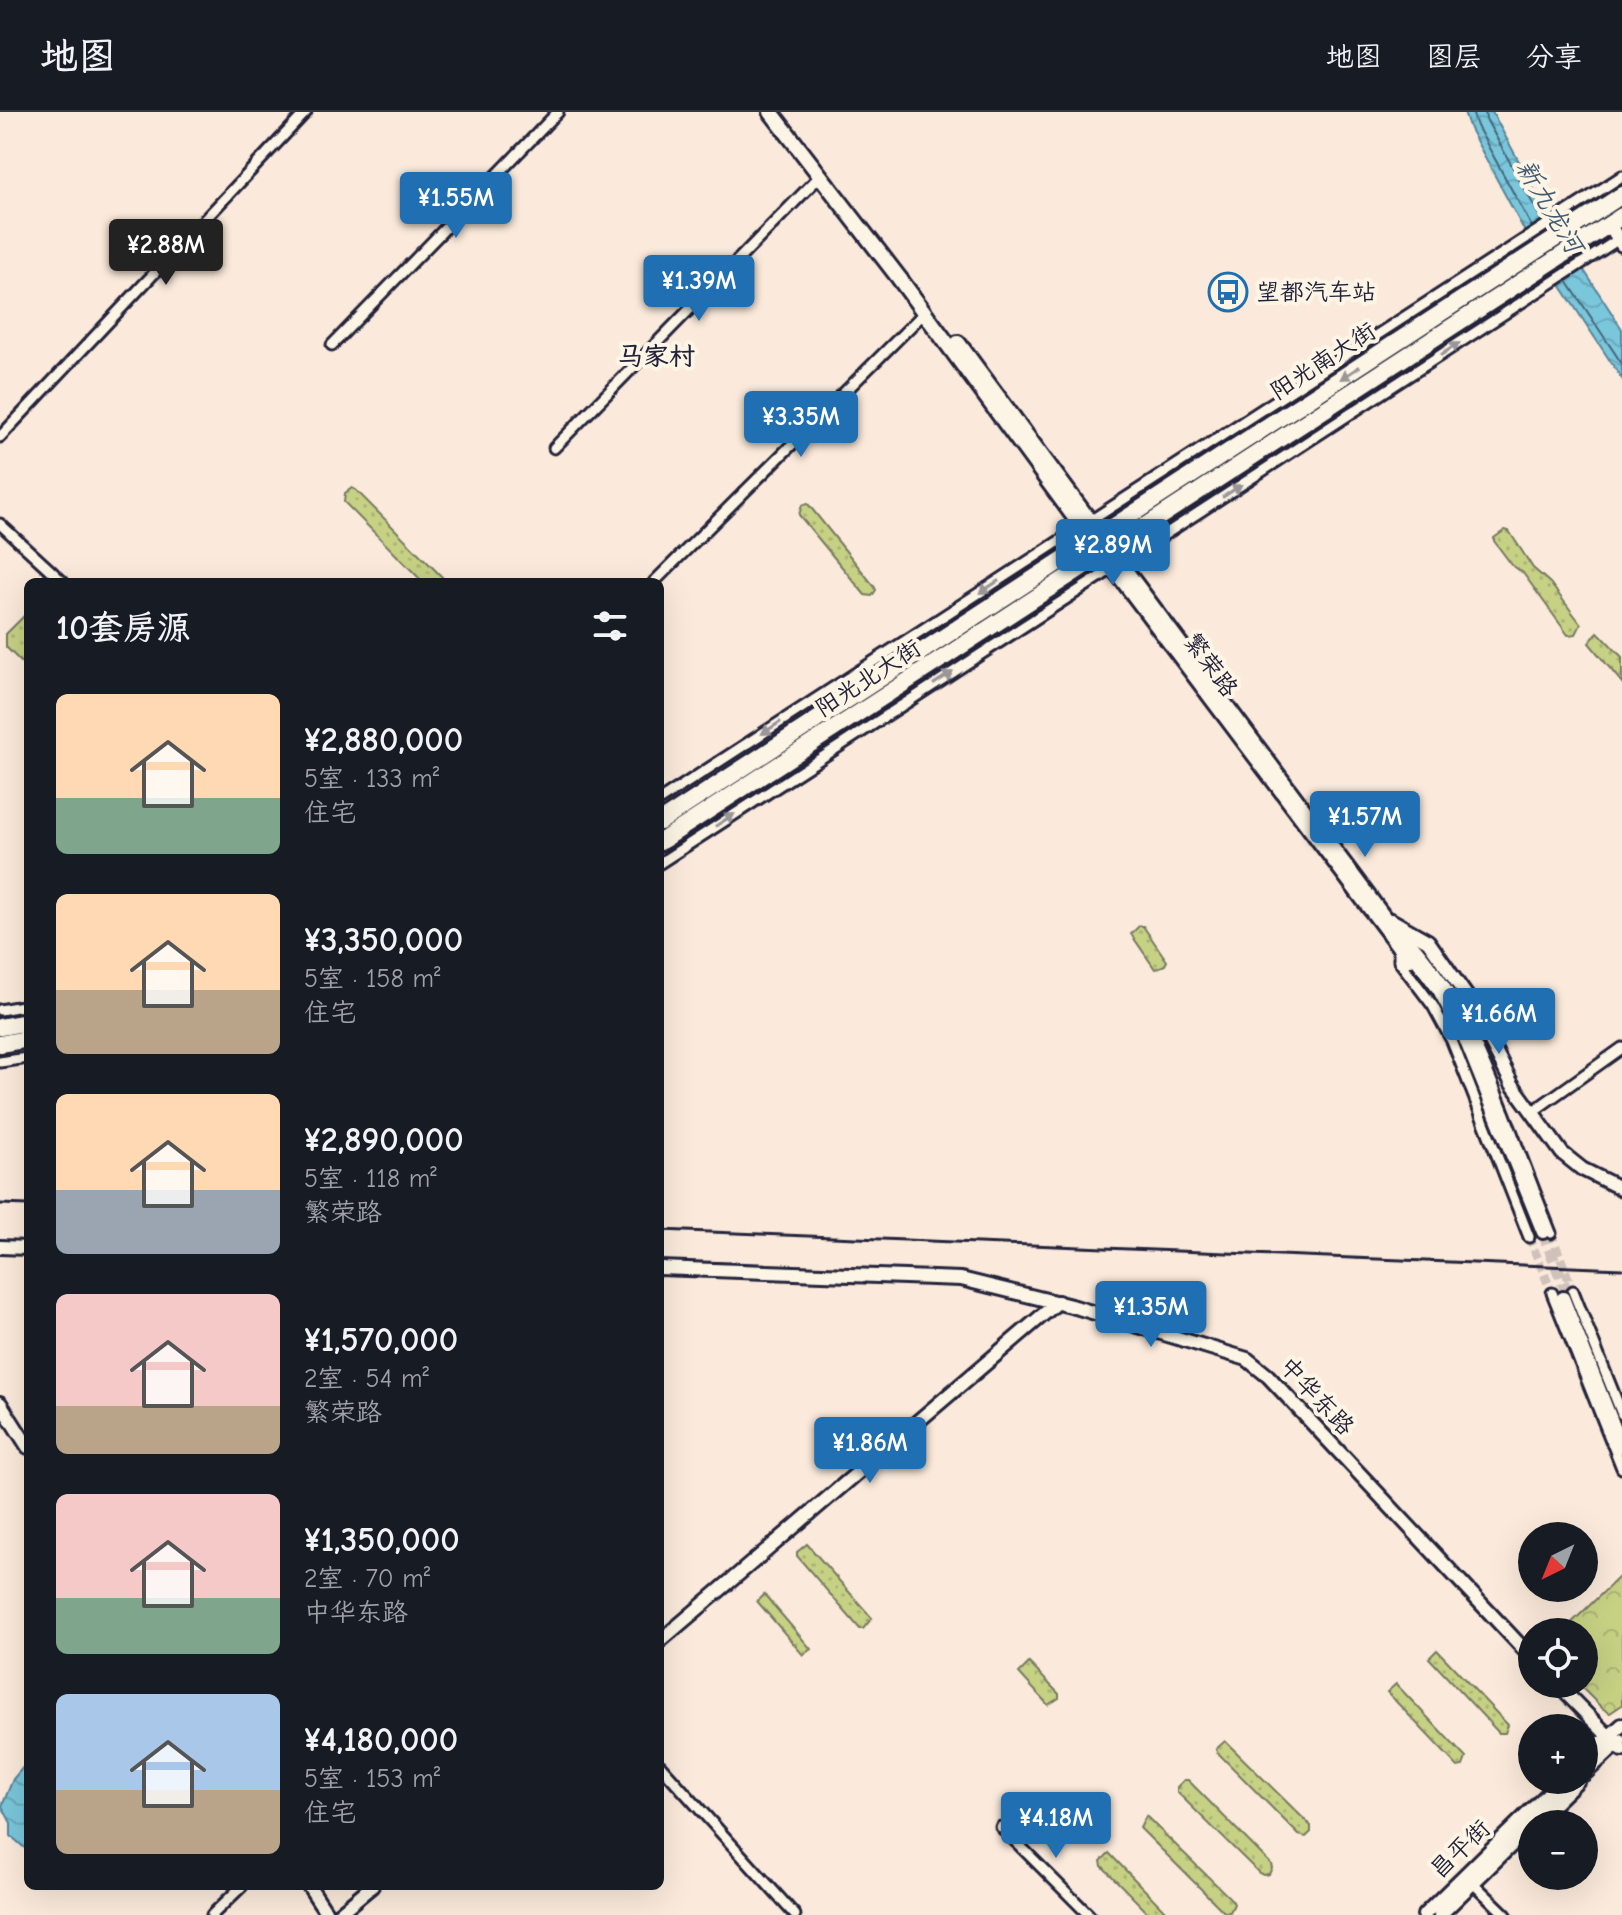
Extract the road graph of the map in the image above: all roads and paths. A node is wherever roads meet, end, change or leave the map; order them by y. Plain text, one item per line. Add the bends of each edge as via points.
1 (306, 112) edge
2 (558, 112) edge
3 (771, 112) edge
4 (782, 112) edge
5 (820, 176) junction
6 (1622, 176) edge
7 (1622, 195) edge
8 (1616, 220) edge
9 (1573, 228) junction
10 (1621, 240) edge
11 (924, 313) junction
12 (332, 345) dead end
13 (0, 437) edge
14 (554, 448) dead end
15 (0, 524) edge
16 (1101, 545) junction
17 (59, 578) edge
18 (658, 578) edge
19 (664, 798) edge
20 (664, 819) edge
21 (664, 839) edge
22 (664, 860) edge
23 (1387, 917) junction
24 (24, 1006) edge
25 (0, 1010) edge
26 (24, 1023) edge
27 (0, 1027) edge
28 (24, 1040) edge
29 (0, 1044) edge
30 (1622, 1048) edge
31 (24, 1059) edge
32 (0, 1062) edge
33 (1532, 1112) junction
34 (1622, 1189) edge
35 (0, 1247) edge
36 (24, 1248) edge
37 (664, 1268) edge
38 (1564, 1295) junction
39 (1058, 1302) junction
40 (0, 1403) edge
41 (1622, 1414) edge
42 (1622, 1432) edge
43 (24, 1441) edge
44 (1622, 1447) edge
45 (1622, 1468) edge
46 (664, 1638) edge
47 (1518, 1643) edge
48 (1571, 1698) edge
49 (1622, 1725) edge
50 (1617, 1743) edge
51 (1598, 1752) edge
52 (1598, 1761) edge
53 (664, 1769) edge
54 (1548, 1794) edge
55 (1563, 1794) edge
56 (1547, 1810) edge
57 (1001, 1827) dead end
58 (1518, 1838) edge
59 (1473, 1883) junction
60 (238, 1890) edge
61 (312, 1890) edge
62 (367, 1890) edge
63 (212, 1915) edge
64 (328, 1915) edge
65 (337, 1915) edge
66 (795, 1915) edge
67 (1089, 1915) edge
68 (1424, 1915) edge
69 (1440, 1915) edge
70 (1506, 1915) edge

1 - 13 street
2 - 12 street
3 - 5 main road, 繁荣路
4 - 16 main road, 繁荣路 via 906,272
5 - 11 main road, 繁荣路
5 - 14 street
6 - 9 street
7 - 9 highway, 阳光南大街
8 - 9 highway, 阳光南大街
8 - 10 street
9 - 16 highway, 阳光南大街
16 -> 10 street
11 - 16 main road, 繁荣路
11 - 18 street
15 - 17 street
16 -> 19 street
16 - 20 highway, 阳光北大街
16 - 21 highway, 阳光北大街
22 -> 16 street
16 - 23 street, 繁荣路
16 - 23 street, 繁荣路 via 1434,993 1455,1030 1540,1234 1460,1027
23 - 33 street via 1428,941 1470,1001
24 - 25 street
26 - 27 highway
28 - 29 highway
30 - 33 street
31 - 32 street
33 - 34 street via 1562,1153
35 - 36 street
37 - 39 street, 中华东路 via 941,1277
38 - 41 street
38 - 42 street
38 - 44 street
38 - 45 street
39 - 46 street
39 - 47 street, 中华东路 via 1256,1364
40 - 43 street
48 - 50 street
49 - 50 street
50 - 51 street
50 - 52 street
53 - 66 street
54 - 68 street, 昌平街
55 - 56 street, 昌平街
57 - 67 street
58 - 59 street, 昌平街
59 - 69 street, 昌平街
59 - 70 street
60 - 63 street
61 - 64 street
62 - 65 street

